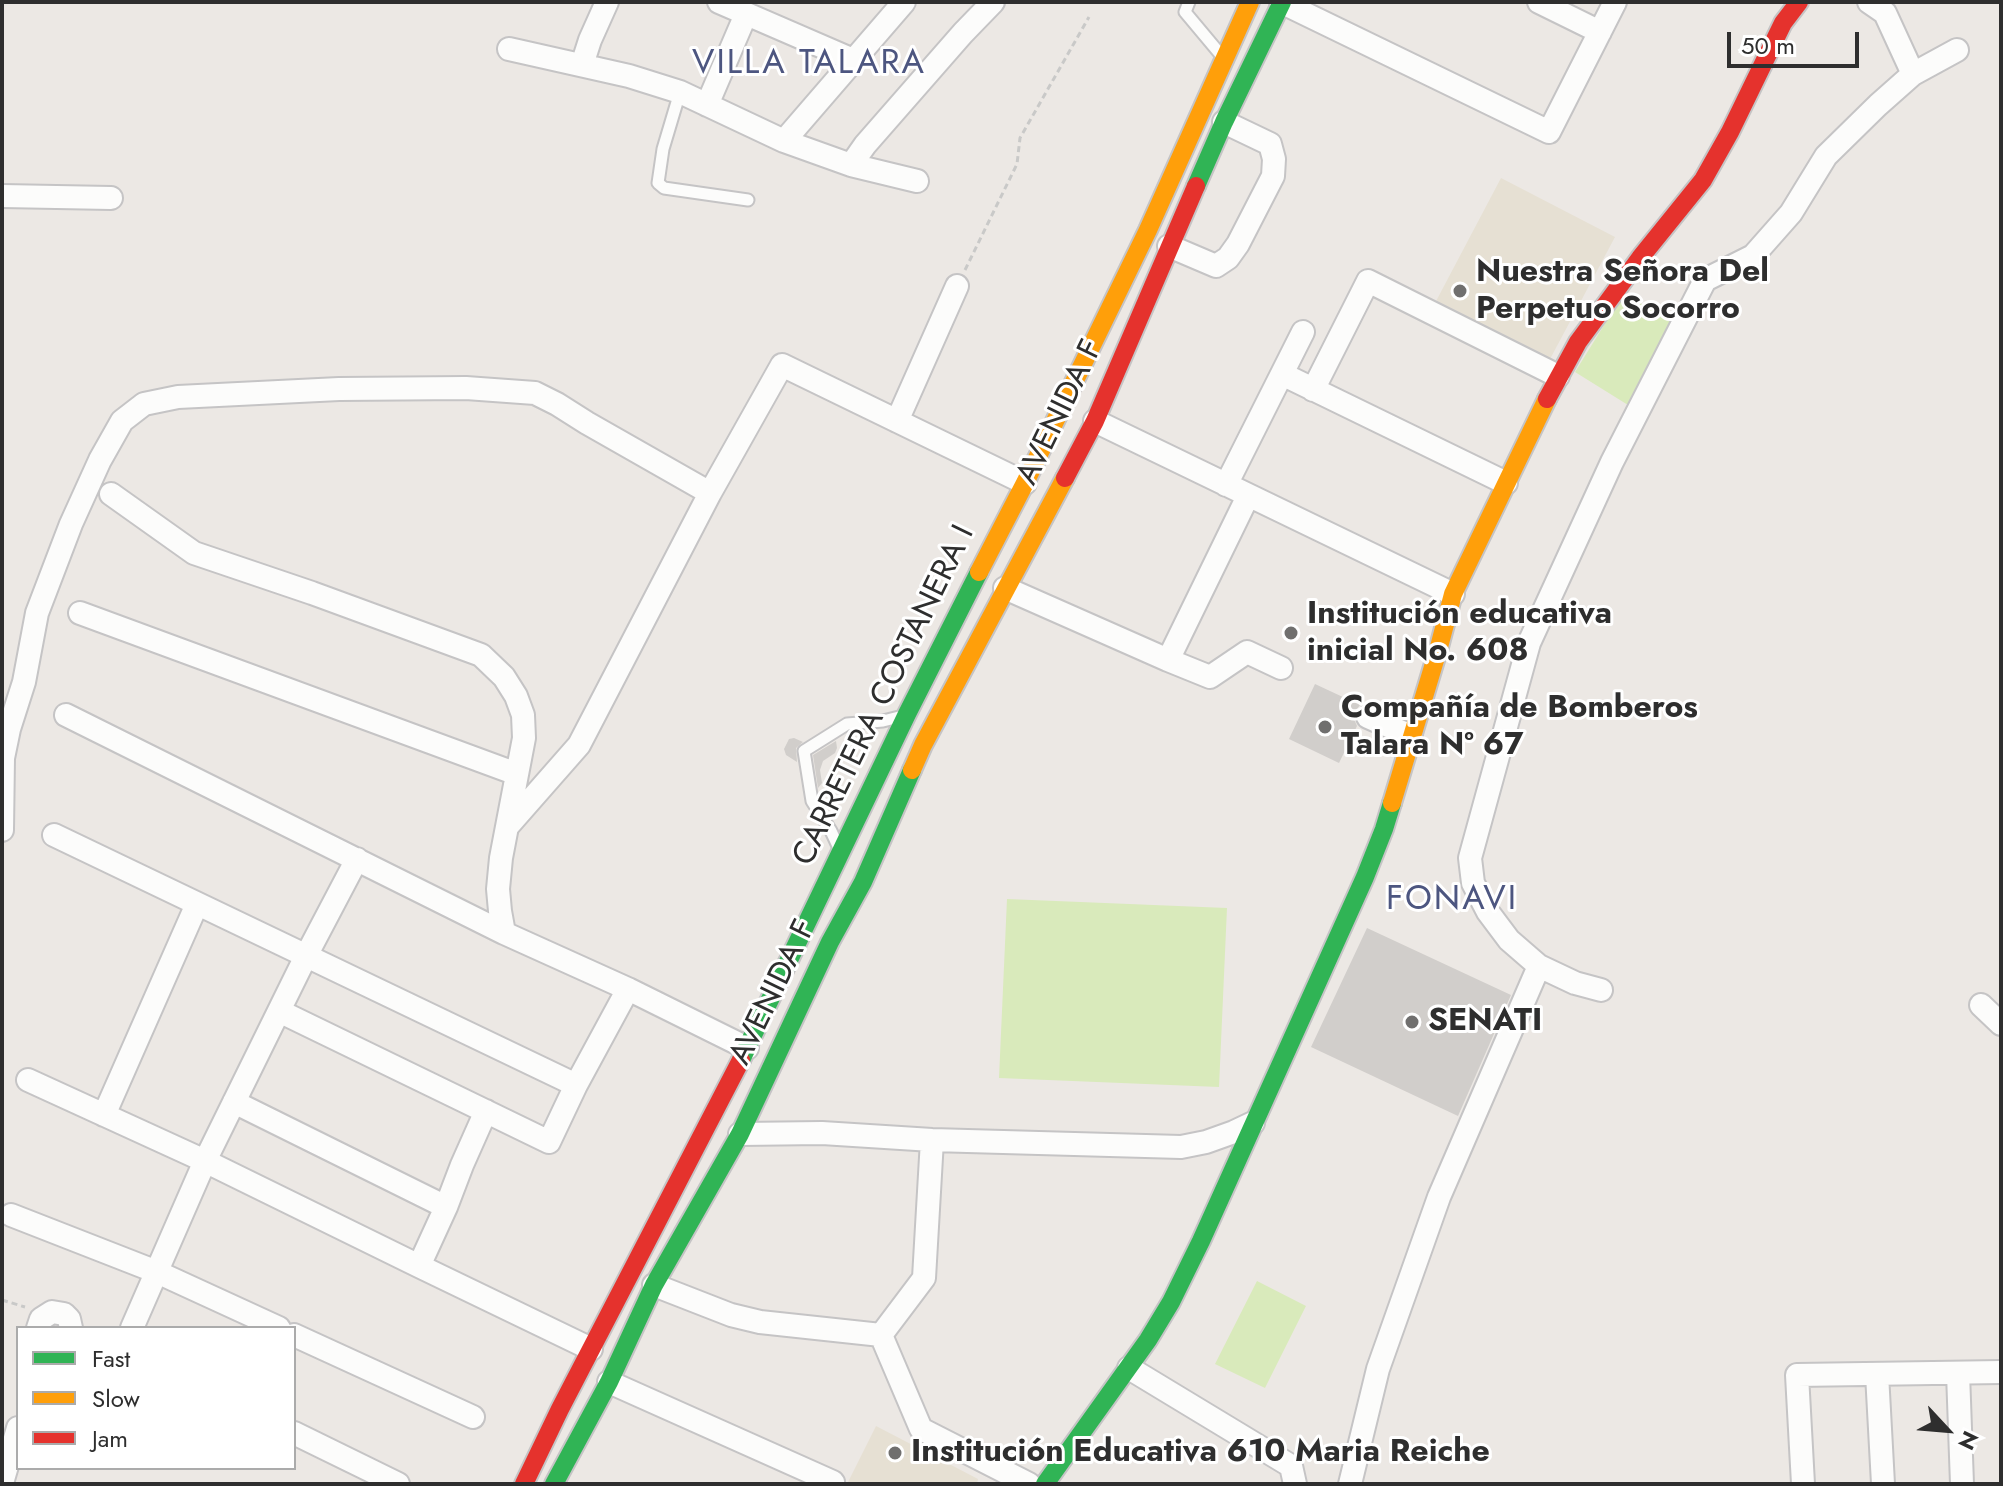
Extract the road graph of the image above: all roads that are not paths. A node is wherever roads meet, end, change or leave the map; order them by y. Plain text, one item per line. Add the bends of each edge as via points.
1 (607, 2) edge
2 (719, 2) edge
3 (904, 2) edge
4 (993, 2) edge
5 (1174, 2) edge
6 (1250, 2) edge
7 (1282, 2) edge
8 (1539, 2) edge
9 (1615, 2) edge
10 (1799, 2) edge
11 (1869, 2) edge
12 (1187, 7) edge
13 (746, 14) junction
14 (1600, 32) junction
15 (509, 49) dead end
16 (1957, 50) dead end
17 (1225, 59) junction
18 (853, 60) junction
19 (582, 65) junction
20 (1913, 74) junction
21 (680, 92) junction
22 (707, 105) junction
23 (1224, 122) junction
24 (784, 141) junction
25 (851, 165) junction
26 (917, 181) dead end
27 (2, 196) edge
28 (111, 198) dead end
29 (748, 200) dead end
30 (1169, 246) junction
31 (957, 286) road end
32 (1303, 332) dead end
33 (1282, 374) junction
34 (1558, 376) junction
35 (1313, 390) junction
36 (897, 421) junction
37 (1095, 421) junction
38 (1025, 483) junction
39 (1506, 483) junction
40 (1226, 485) junction
41 (710, 493) junction
42 (111, 494) dead end
43 (1248, 496) junction
44 (1005, 588) junction
45 (1453, 594) junction
46 (80, 613) dead end
47 (1168, 660) junction
48 (1281, 668) dead end
49 (907, 714) junction
50 (66, 715) dead end
51 (1368, 717) dead end
52 (1411, 736) junction
53 (517, 774) junction
54 (507, 827) junction
55 (2, 830) edge
56 (54, 835) dead end
57 (840, 852) junction
58 (357, 859) junction
59 (197, 904) junction
60 (504, 933) junction
61 (306, 956) junction
62 (1539, 966) junction
63 (628, 989) junction
64 (1601, 990) dead end
65 (1981, 1005) dead end
66 (279, 1011) junction
67 (2001, 1024) edge
68 (747, 1048) junction
69 (28, 1080) dead end
70 (576, 1085) junction
71 (234, 1102) junction
72 (486, 1111) junction
73 (104, 1115) junction
74 (1253, 1123) junction
75 (740, 1134) junction
76 (932, 1140) junction
77 (205, 1161) junction
78 (446, 1207) junction
79 (11, 1215) dead end
80 (419, 1266) junction
81 (157, 1272) junction
82 (654, 1285) junction
83 (40, 1323) edge
84 (73, 1326) edge
85 (133, 1326) edge
86 (275, 1326) edge
87 (881, 1335) junction
88 (296, 1336) edge
89 (591, 1349) junction
90 (1129, 1368) junction
91 (2001, 1372) edge
92 (1958, 1373) junction
93 (1877, 1374) junction
94 (609, 1382) junction
95 (560, 1409) junction
96 (473, 1417) dead end
97 (296, 1434) edge
98 (16, 1435) edge
99 (2, 1483) edge
100 (398, 1484) edge
101 (507, 1484) edge
102 (524, 1484) edge
103 (554, 1484) edge
104 (832, 1484) edge
105 (1029, 1484) edge
106 (1045, 1484) edge
107 (1295, 1484) edge
108 (1350, 1484) edge
109 (1803, 1484) edge
110 (1883, 1484) edge
111 (1962, 1484) edge

1 - 19 street
2 - 13 street
3 - 18 street
4 - 25 street
5 - 12 lane
6 - 17 street, CARRETERA COSTANERA I
7 - 14 street via 1549,132
7 - 23 street, AVENIDA F
8 - 14 street
9 - 14 street
10 - 34 street via 1783,23 1703,180 1640,258
11 - 20 street via 1885,13
12 - 17 lane
13 - 18 street
13 - 22 street
15 - 19 street
16 - 20 street
17 - 38 street, CARRETERA COSTANERA I
18 - 24 street
19 - 21 street
20 - 62 street via 1826,156 1791,213 1753,256 1705,280 1612,462 1529,643 1470,858 1473,883 1488,912
21 - 22 street
21 - 29 lane via 658,183
22 - 24 street
23 - 30 street, AVENIDA F
23 - 30 street via 1270,144 1273,176 1228,258 1216,266
24 - 25 street
25 - 26 street
27 - 28 street
30 - 37 street, AVENIDA F
31 - 36 street
32 - 33 street
33 - 35 street
33 - 40 street
34 - 35 street via 1368,281
34 - 39 street
35 - 39 street
36 - 38 street
36 - 41 street via 782,365
37 - 40 street
37 - 44 street, AVENIDA F
38 - 49 street, CARRETERA COSTANERA I
39 - 45 street
40 - 43 street
41 - 54 street via 579,745
41 - 55 street via 535,393 339,389 178,397 144,404 122,421 100,460 37,613 3,758
42 - 53 street via 194,553 481,655 504,677 523,715
43 - 45 street
43 - 47 street
44 - 47 street
44 - 75 street, AVENIDA F via 923,745 863,882
45 - 52 street
46 - 53 street
47 - 48 street via 1210,677 1247,652
49 - 57 street, CARRETERA COSTANERA I
49 - 57 lane via 847,724 804,751 812,801
50 - 58 street
51 - 52 street
52 - 74 street via 1365,877
53 - 54 street
54 - 60 street via 498,889
56 - 59 street
57 - 68 street, CARRETERA COSTANERA I
58 - 60 street
58 - 61 street
59 - 61 street
59 - 73 street
60 - 63 street
61 - 66 street
61 - 70 street
62 - 64 street
62 - 108 street via 1439,1197 1378,1369
63 - 68 street
63 - 70 street
65 - 67 street
66 - 71 street
66 - 72 street
68 - 89 street, CARRETERA COSTANERA I
69 - 73 street
70 - 72 street via 549,1142
71 - 77 street
71 - 78 street
72 - 78 street
73 - 77 street
74 - 76 street via 1181,1147
74 - 90 street via 1178,1288
75 - 76 street
75 - 82 street, AVENIDA F
76 - 87 street via 924,1278
77 - 80 street
77 - 81 street
78 - 80 street
79 - 81 street
80 - 89 street
81 - 85 street
81 - 86 street
82 - 87 street via 760,1322
82 - 94 street, AVENIDA F
83 - 84 street via 58,1312
87 - 105 street via 921,1429
88 - 96 street
89 - 95 street, CARRETERA COSTANERA I
90 - 106 street
90 - 107 street via 1291,1466
91 - 92 street
92 - 93 street
92 - 111 street
93 - 109 street via 1797,1375
93 - 110 street
94 - 103 street, AVENIDA F
94 - 104 street
95 - 101 street, CARRETERA COSTANERA I
95 - 102 street, CARRETERA COSTANERA I
97 - 100 street
98 - 99 street

